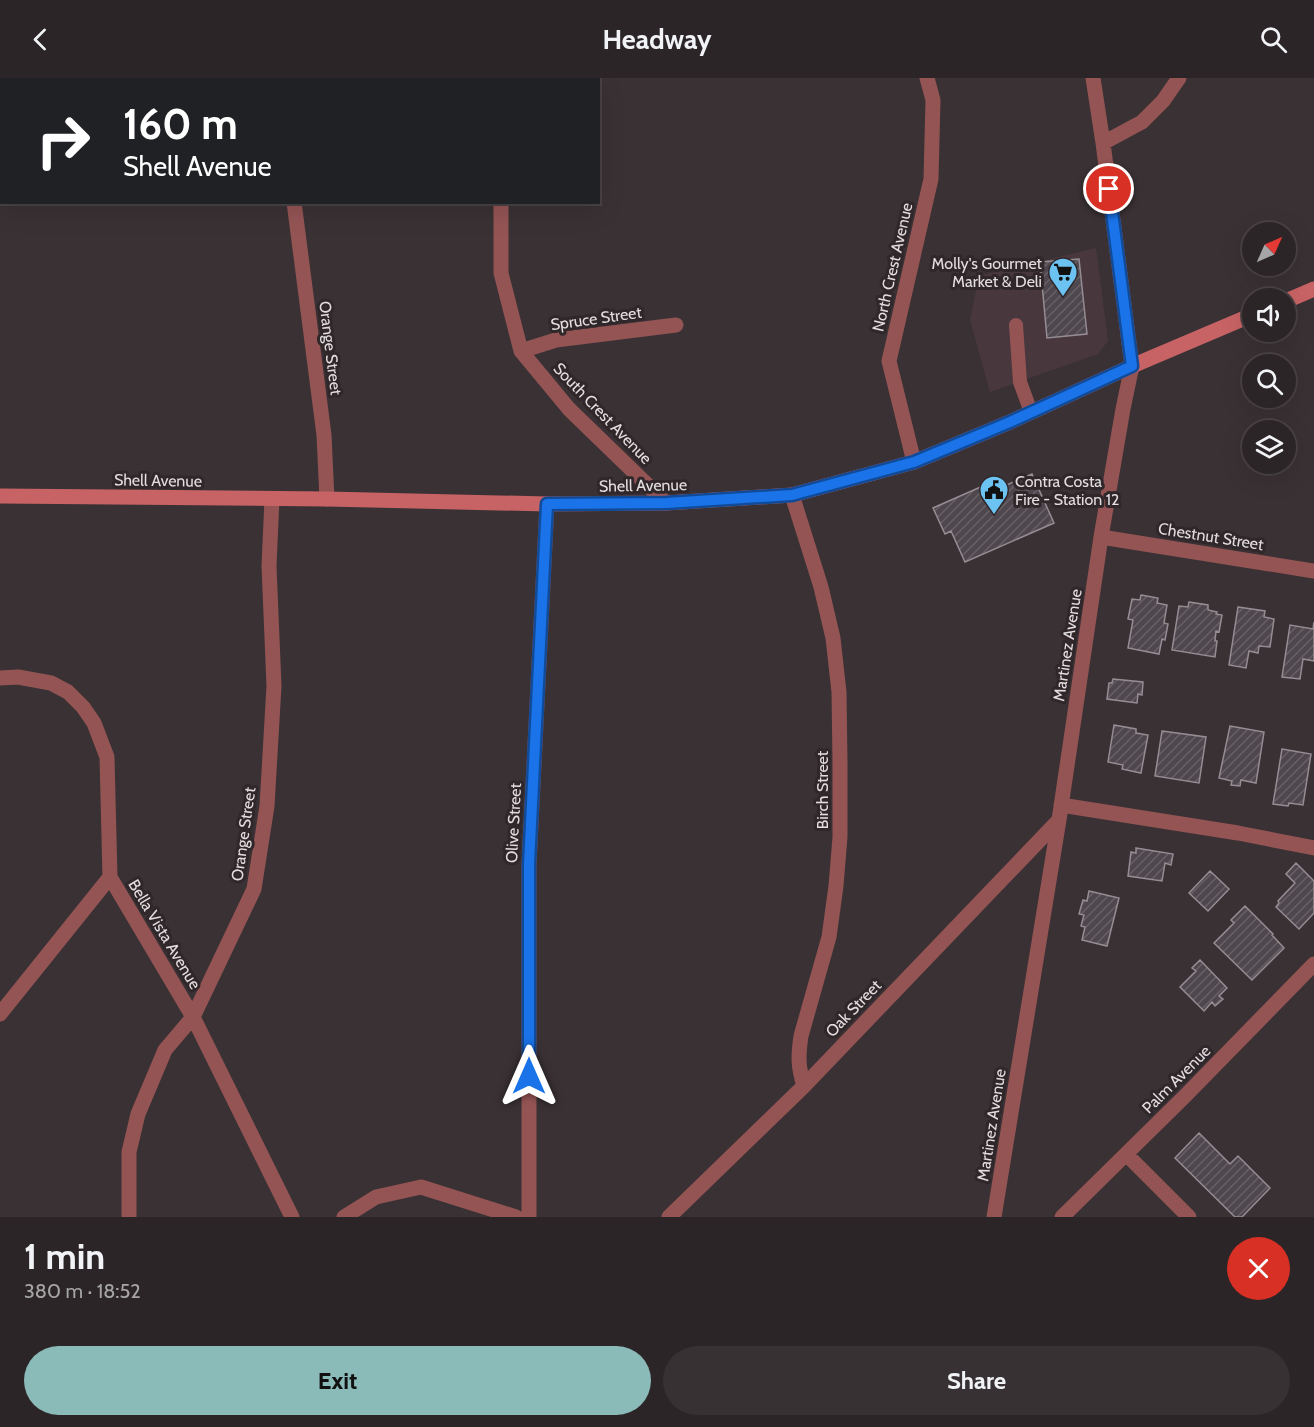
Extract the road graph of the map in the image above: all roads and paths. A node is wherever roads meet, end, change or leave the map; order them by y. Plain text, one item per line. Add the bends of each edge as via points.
1 (927, 78) edge
2 (1093, 78) edge
3 (1179, 78) edge
4 (1103, 143) junction
5 (294, 204) edge
6 (501, 204) edge
7 (1314, 289) edge
8 (1296, 297) edge
9 (1242, 319) edge
10 (676, 325) dead end
11 (1016, 325) dead end
12 (521, 351) junction
13 (1132, 366) junction
14 (1030, 412) junction
15 (914, 462) junction
16 (792, 495) junction
17 (0, 496) edge
18 (272, 499) junction
19 (327, 499) junction
20 (666, 503) junction
21 (547, 504) junction
22 (1101, 537) junction
23 (1314, 571) edge
24 (0, 678) edge
25 (1060, 813) junction
26 (1314, 848) edge
27 (110, 877) junction
28 (1314, 964) edge
29 (0, 1014) edge
30 (193, 1017) junction
31 (804, 1086) junction
32 (1126, 1154) junction
33 (129, 1217) edge
34 (292, 1217) edge
35 (344, 1217) edge
36 (516, 1217) edge
37 (529, 1217) edge
38 (669, 1217) edge
39 (994, 1217) edge
40 (1062, 1217) edge
41 (1189, 1217) edge

1 - 15 street, North Crest Avenue via 933,100 931,179 889,361
2 - 4 street, Martinez Avenue
3 - 4 street via 1155,111
4 - 13 street, Martinez Avenue
5 - 19 street, Orange Street via 324,435
6 - 12 street, South Crest Avenue via 501,273
7 - 8 street
9 - 13 street, Shell Avenue
10 - 12 street, Spruce Street via 556,340
11 - 14 lane via 1020,382
12 - 20 street, South Crest Avenue via 569,409
13 - 14 street, Shell Avenue
13 - 22 street, Martinez Avenue
14 - 15 street, Shell Avenue
15 - 16 street, Shell Avenue
16 - 20 street, Shell Avenue
16 - 31 street, Birch Street via 833,638 840,716 836,886 829,937 798,1052
17 - 18 street, Shell Avenue
18 - 19 street, Shell Avenue
18 - 30 street, Orange Street via 269,566 274,686 267,806 254,889
19 - 21 street, Shell Avenue
20 - 21 street, Shell Avenue
21 - 37 street, Olive Street via 529,864
22 - 23 street, Chestnut Street
22 - 25 street, Martinez Avenue
24 - 27 street, Bella Vista Avenue via 51,683 68,692 94,723 107,757
25 - 26 street via 1238,834
25 - 31 street, Oak Street
25 - 39 street, Martinez Avenue
27 - 29 street
27 - 30 street, Bella Vista Avenue
28 - 32 street, Palm Avenue
30 - 33 street, Orange Street via 165,1050 138,1114 129,1152
30 - 34 street, Bella Vista Avenue
31 - 38 street, Oak Street
32 - 40 street, Palm Avenue
32 - 41 street
35 - 36 street via 376,1197 421,1187

